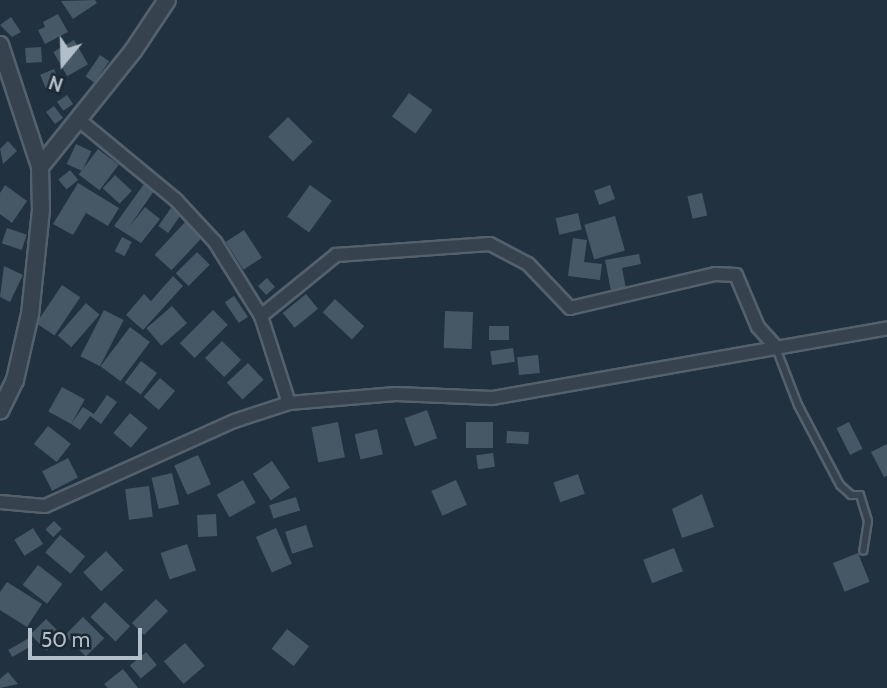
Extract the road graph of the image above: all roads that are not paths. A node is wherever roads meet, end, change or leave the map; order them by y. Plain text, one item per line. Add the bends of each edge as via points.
1 (167, 0) edge
2 (0, 45) edge
3 (79, 120) junction
4 (40, 167) junction
5 (261, 316) junction
6 (887, 328) edge
7 (776, 347) junction
8 (289, 403) junction
9 (0, 411) edge
10 (0, 502) edge
11 (863, 551) dead end

1 - 3 street
2 - 4 street
3 - 4 street
3 - 5 street via 176,201 215,242
4 - 9 street via 41,210 30,314 15,380
5 - 7 street via 336,256 490,244 528,264 570,308 715,274 736,275 758,327
5 - 8 street
6 - 7 street
7 - 8 street via 492,398 396,394
7 - 11 lane via 797,405 840,485 851,495 860,495 868,521
8 - 10 street via 234,421 46,506

